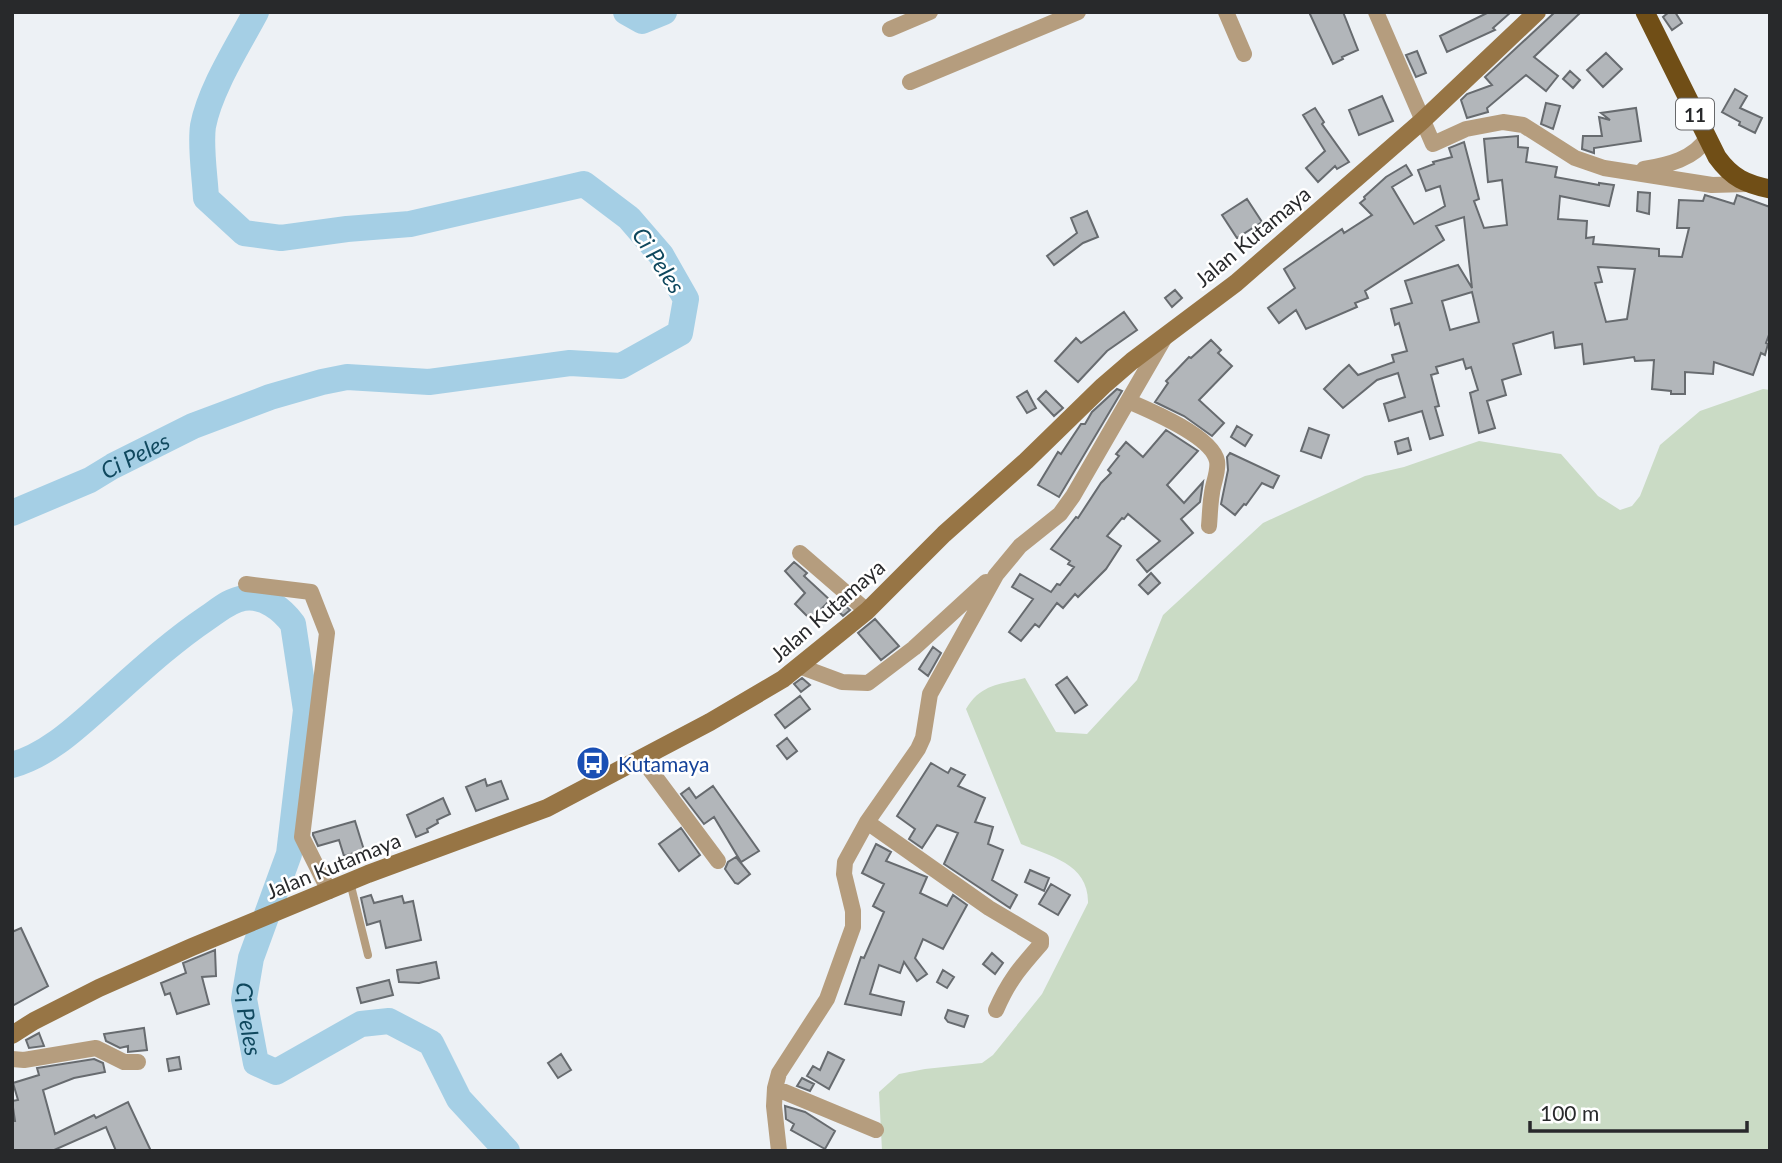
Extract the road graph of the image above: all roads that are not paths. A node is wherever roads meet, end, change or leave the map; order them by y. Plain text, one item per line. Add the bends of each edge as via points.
1 (930, 12) edge
2 (1078, 12) edge
3 (1226, 12) edge
4 (1376, 12) edge
5 (1537, 12) edge
6 (1645, 12) edge
7 (890, 30) dead end
8 (1244, 54) dead end
9 (910, 82) dead end
10 (1422, 121) junction
11 (1707, 138) junction
12 (1632, 172) junction
13 (1747, 184) junction
14 (1770, 189) edge
15 (1166, 335) junction
16 (1128, 401) junction
17 (1209, 526) dead end
18 (800, 553) dead end
19 (1007, 560) junction
20 (246, 584) dead end
21 (867, 611) junction
22 (799, 666) junction
23 (642, 759) junction
24 (867, 822) junction
25 (718, 861) dead end
26 (350, 882) junction
27 (329, 891) junction
28 (368, 955) dead end
29 (996, 1010) dead end
30 (12, 1035) edge
31 (12, 1059) edge
32 (138, 1062) dead end
33 (775, 1088) junction
34 (876, 1130) dead end
35 (779, 1151) edge

1 - 7 street
2 - 9 street
3 - 8 street
4 - 10 street
5 - 10 main road, Jalan Kutamaya
6 - 11 highway, 11
10 - 12 street via 1433,144 1503,122 1523,125 1575,158 1604,169
10 - 15 main road, Jalan Kutamaya via 1236,283
11 - 12 street via 1695,153
11 - 13 highway, 11 via 1723,166
12 - 13 street via 1712,185
13 - 14 highway, 11
15 - 16 street
15 - 21 main road, Jalan Kutamaya via 1103,386
16 - 17 street via 1172,421 1215,455
16 - 19 street via 1060,514
18 - 21 street
19 - 22 street via 914,648 868,683 842,682
19 - 24 street via 930,694 918,749
20 - 27 street via 311,592 327,633 302,837
21 - 22 main road, Jalan Kutamaya
22 - 23 main road, Jalan Kutamaya
23 - 25 street
23 - 26 main road, Jalan Kutamaya via 547,808
24 - 29 street via 1041,939 1006,986
24 - 33 street via 845,862 845,884 853,911 849,940 827,999 784,1062
26 - 27 main road, Jalan Kutamaya
26 - 28 lane
27 - 30 main road, Jalan Kutamaya via 99,988
31 - 32 street via 96,1048 124,1062
33 - 34 street
33 - 35 street

